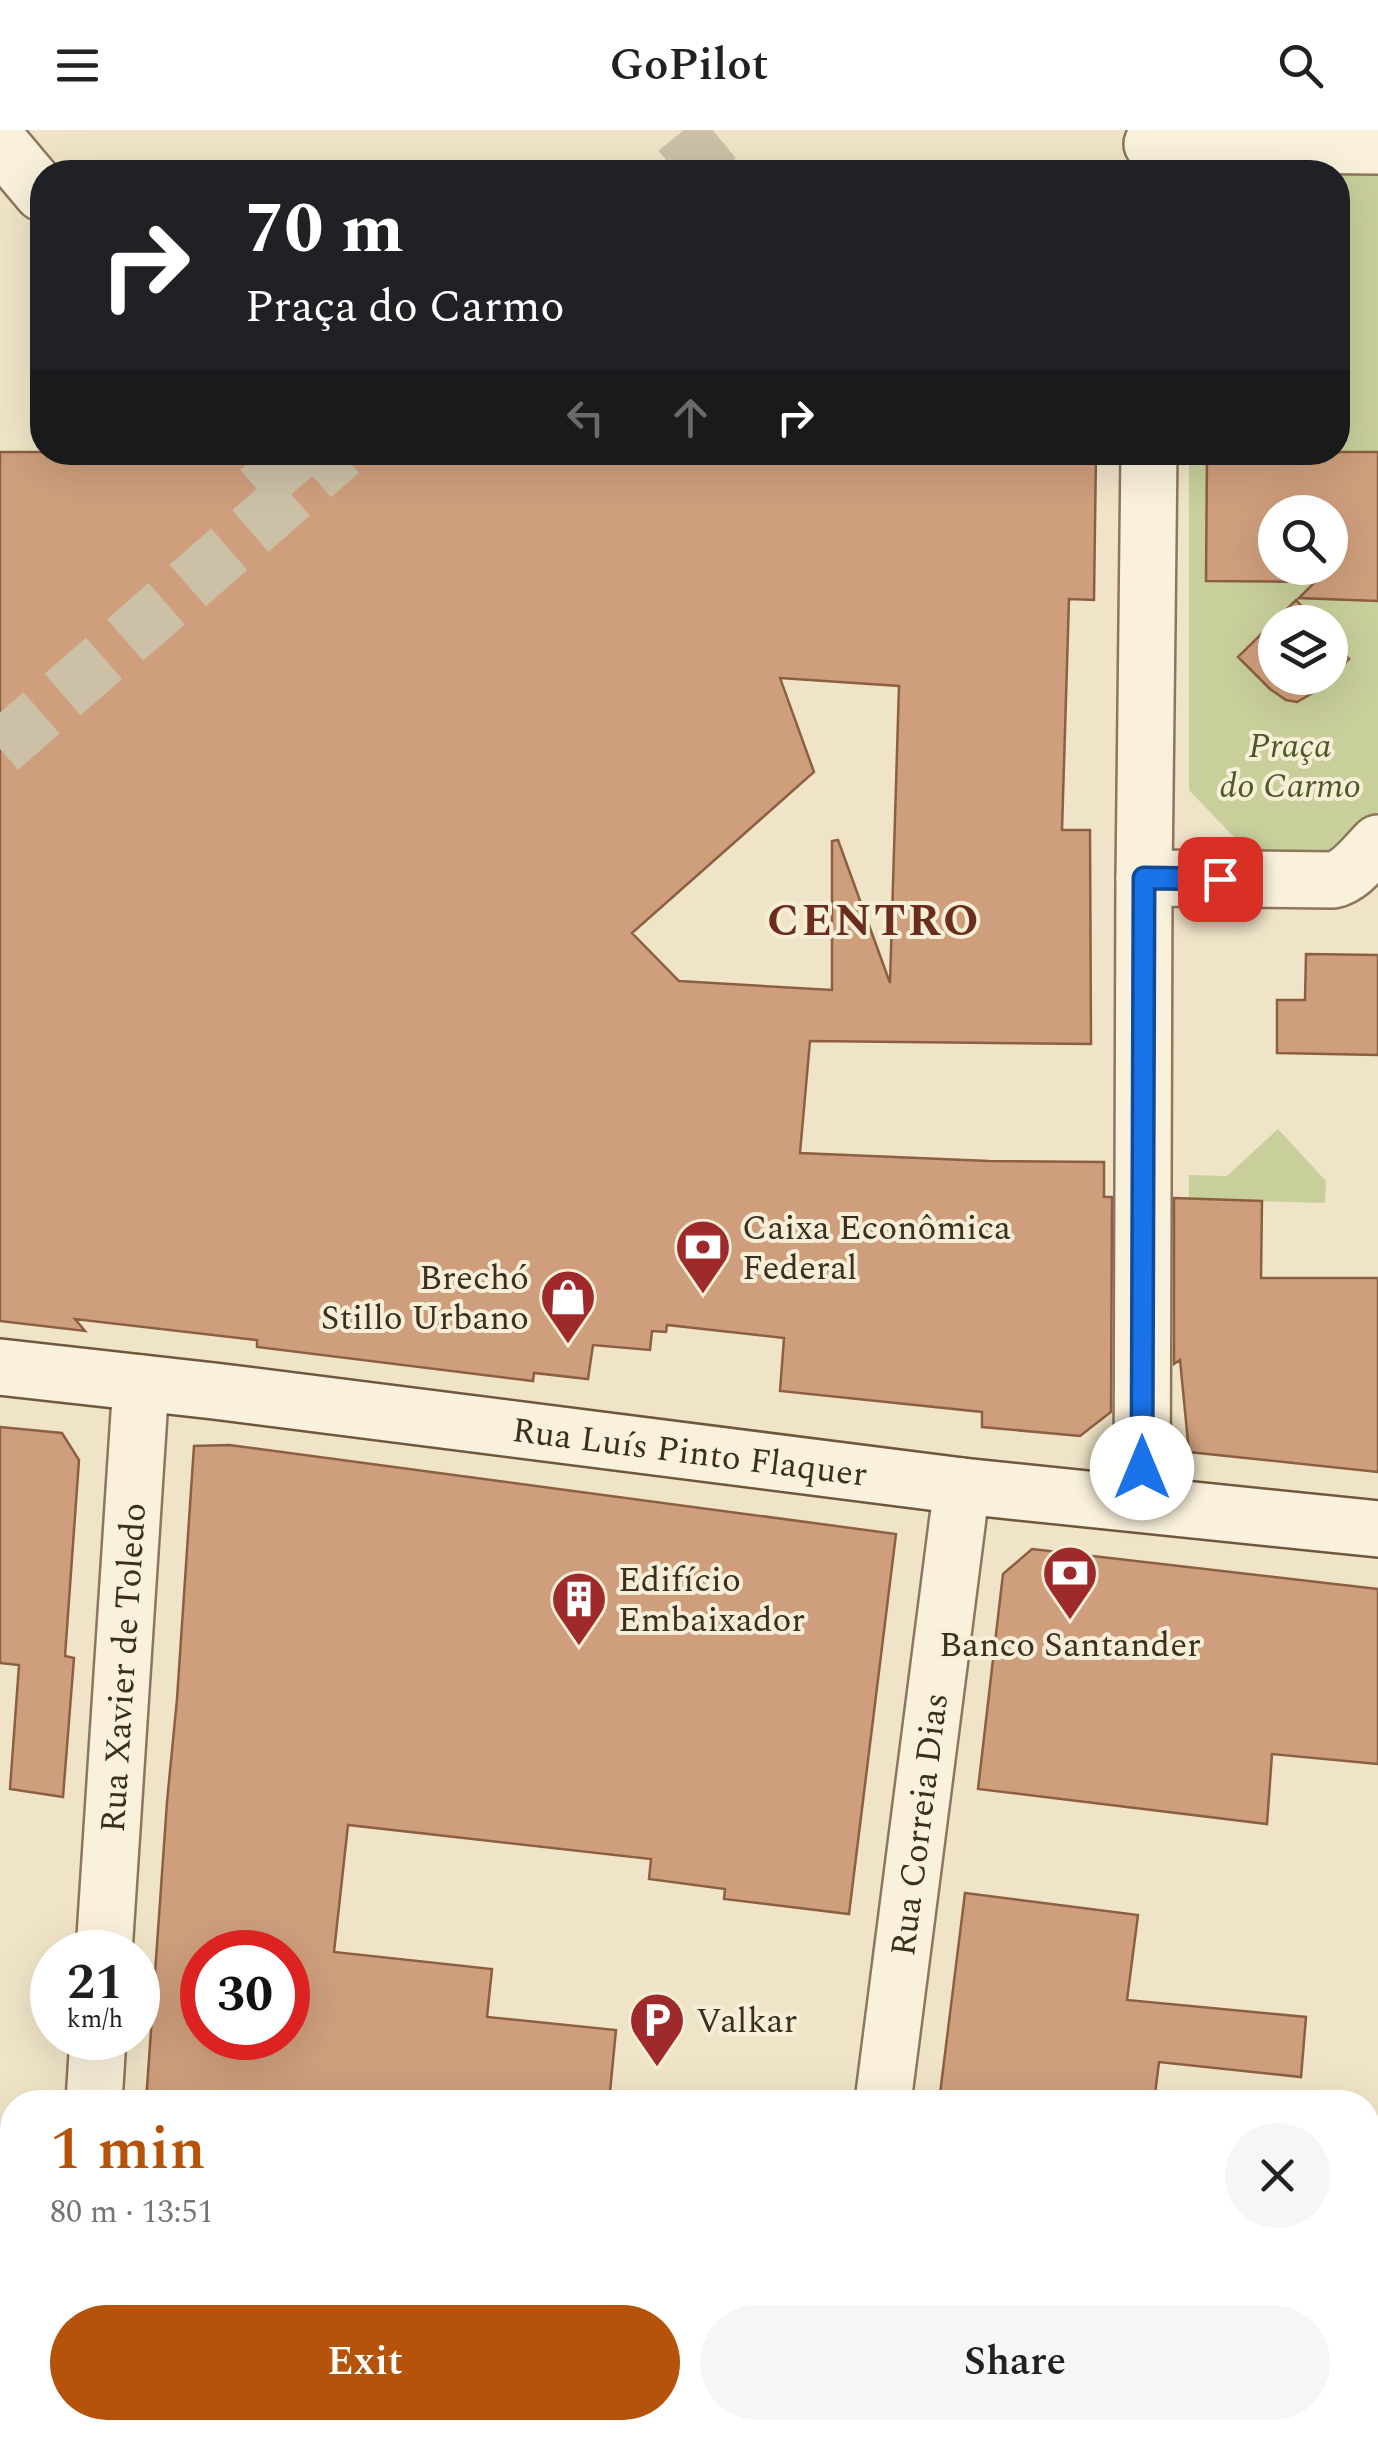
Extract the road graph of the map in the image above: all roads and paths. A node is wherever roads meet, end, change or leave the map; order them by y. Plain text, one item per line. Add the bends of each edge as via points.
1 (0, 143) edge
2 (1378, 146) edge
3 (1152, 149) edge
4 (30, 179) edge
5 (1149, 465) edge
6 (1378, 843) edge
7 (1144, 878) junction
8 (0, 1367) edge
9 (141, 1383) junction
10 (962, 1486) junction
11 (1142, 1504) junction
12 (1378, 1529) edge
13 (105, 1930) edge
14 (97, 2060) edge
15 (95, 2090) edge
16 (886, 2090) edge

1 - 4 street
2 - 3 street
5 - 7 street
6 - 7 street via 1333,880
7 - 11 street
8 - 9 street, Rua Luís Pinto Flaquer
9 - 10 street, Rua Luís Pinto Flaquer
9 - 13 street, Rua Xavier de Toledo
10 - 11 street, Rua Luís Pinto Flaquer
10 - 16 street, Rua Correia Dias
11 - 12 street, Rua Luís Pinto Flaquer
14 - 15 street

